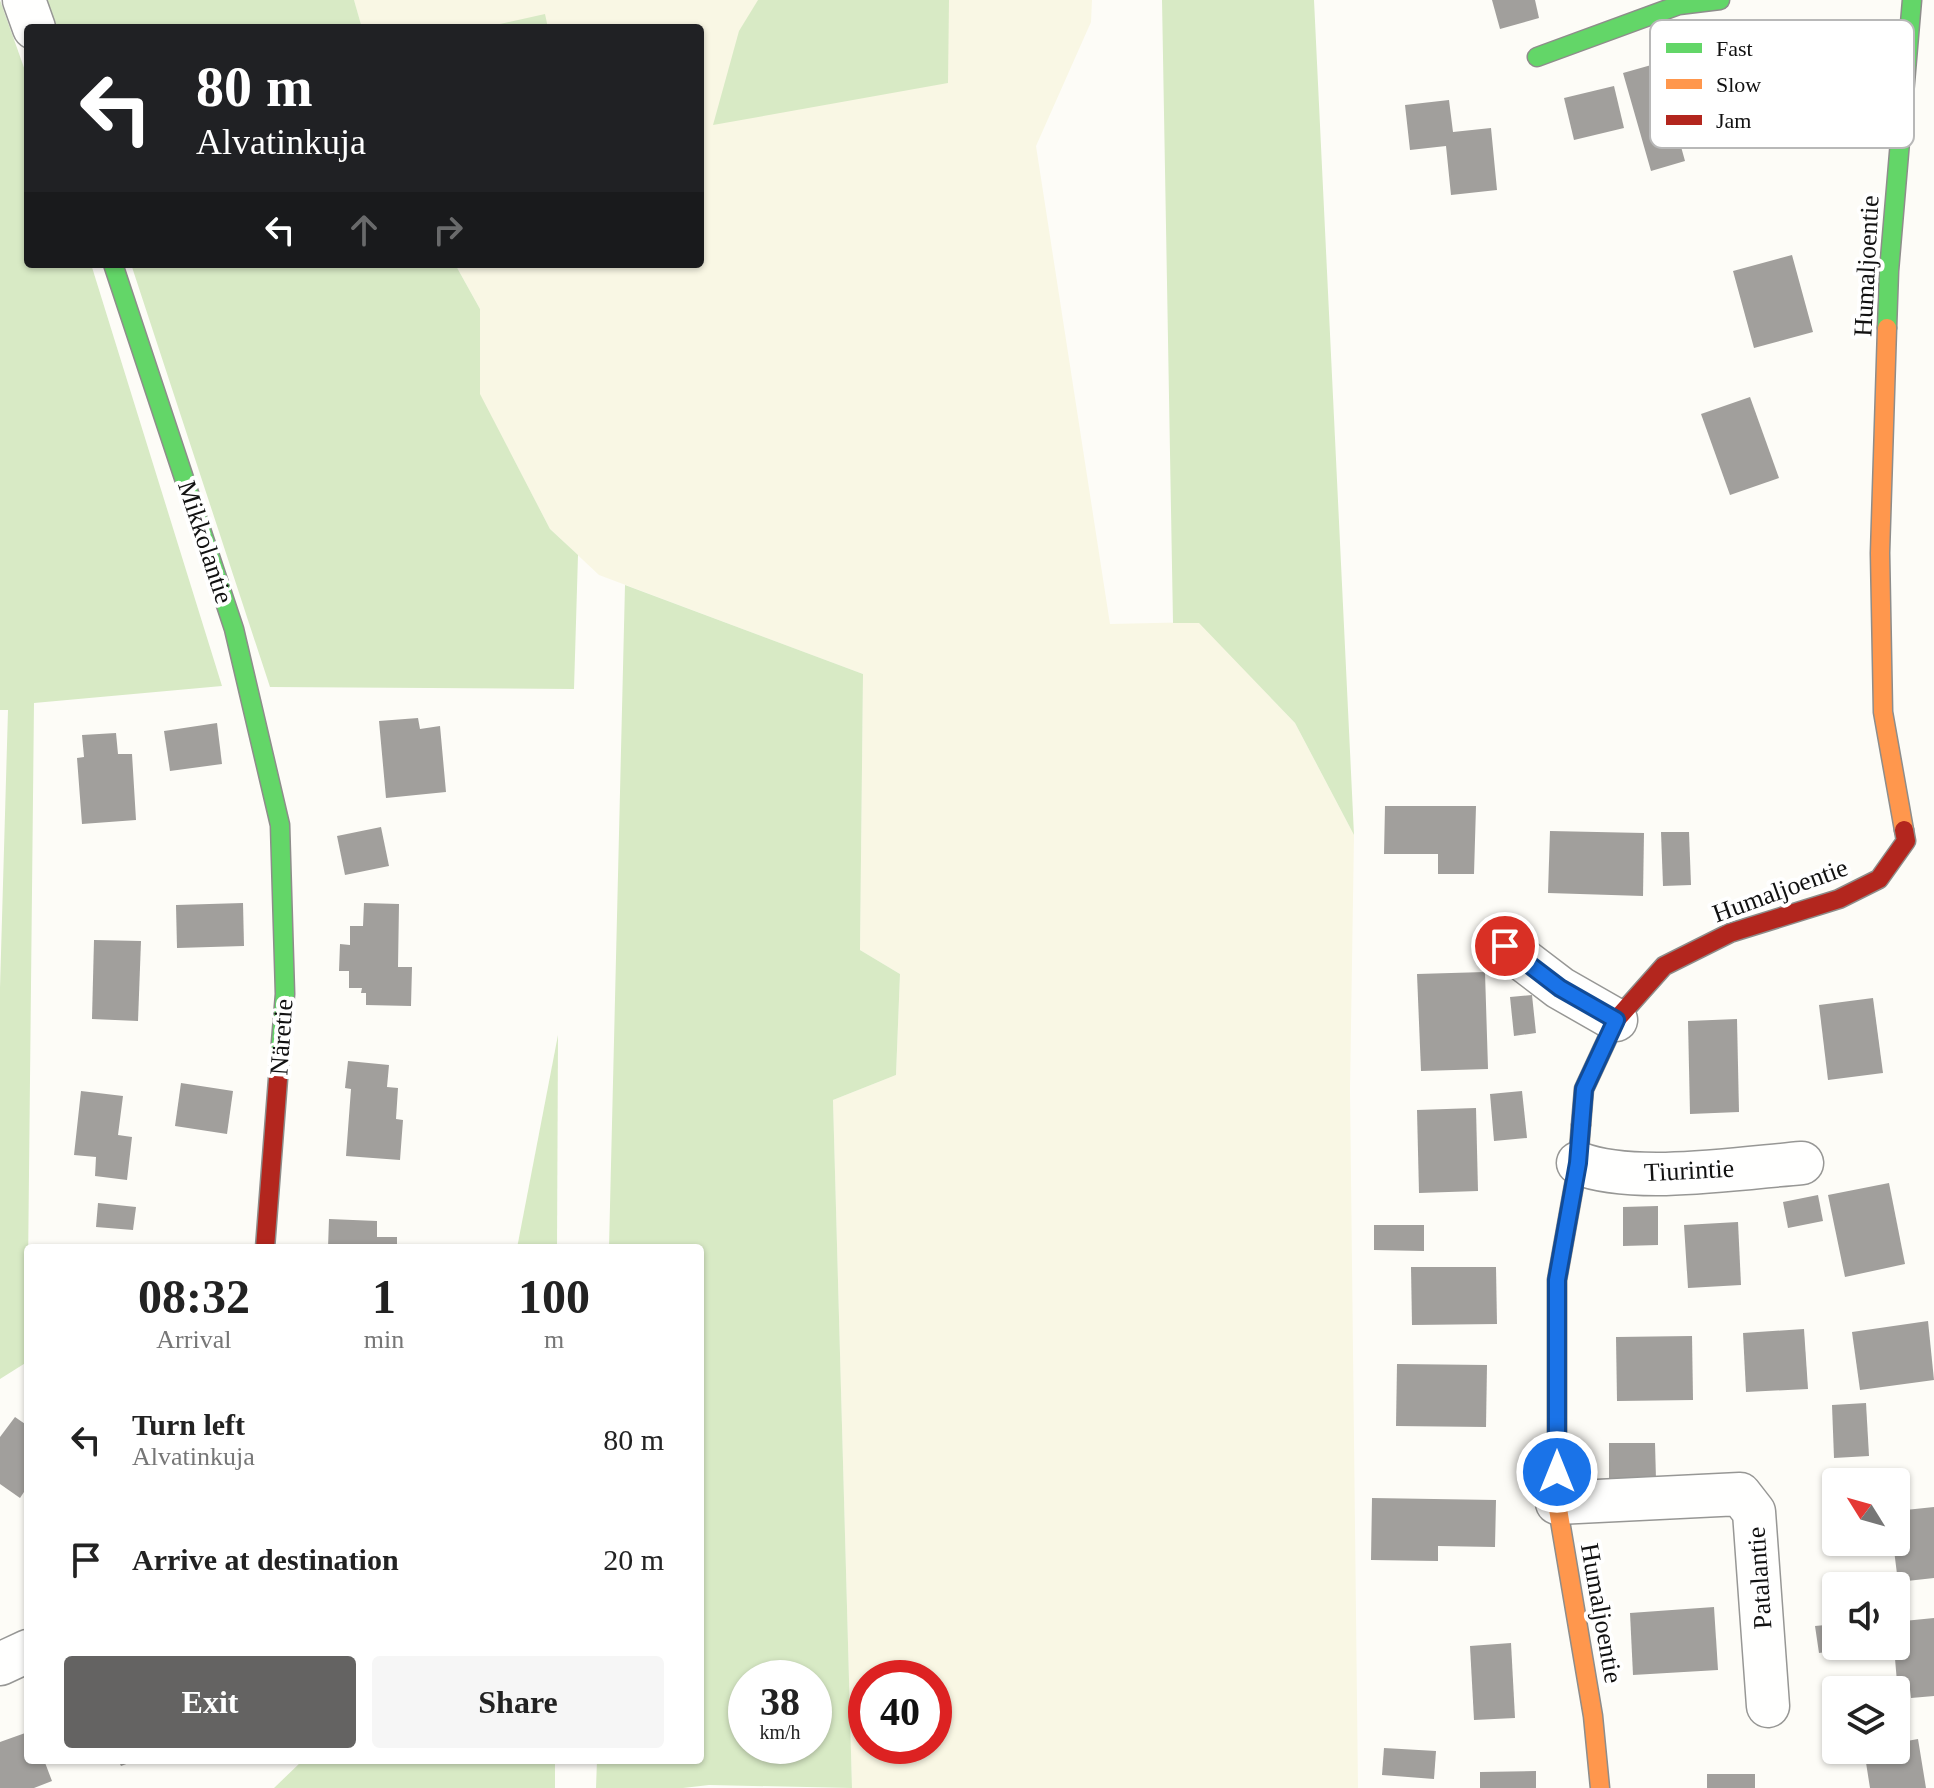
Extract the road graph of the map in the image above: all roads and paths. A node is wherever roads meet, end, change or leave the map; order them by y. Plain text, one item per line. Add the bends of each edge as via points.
1 (24, 0) edge
2 (1720, 0) edge
3 (1912, 0) edge
4 (1910, 20) edge
5 (33, 24) edge
6 (1537, 57) dead end
7 (1899, 148) edge
8 (114, 268) edge
9 (280, 825) joint
10 (1505, 946) dead end
11 (1616, 1020) junction
12 (1578, 1163) junction
13 (1802, 1163) dead end
14 (265, 1244) edge
15 (1557, 1503) junction
16 (24, 1653) edge
17 (0, 1664) edge
18 (1768, 1706) dead end
19 (1600, 1788) edge

1 - 5 street
2 - 6 street via 1679,5
3 - 4 street, Humaljoentie
7 - 11 street, Humaljoentie via 1889,271 1880,553 1883,712 1906,841 1879,879 1839,899 1730,933 1664,966
8 - 9 street, Mikkolantie via 234,629
9 - 14 street, Näretie via 285,994
10 - 11 street via 1560,988
11 - 12 street, Humaljoentie via 1584,1089
12 - 13 street, Tiurintie via 1599,1171 1654,1174
12 - 15 street, Humaljoentie via 1557,1280
15 - 18 street, Patalantie via 1740,1494 1754,1512
15 - 19 street, Humaljoentie
16 - 17 street

